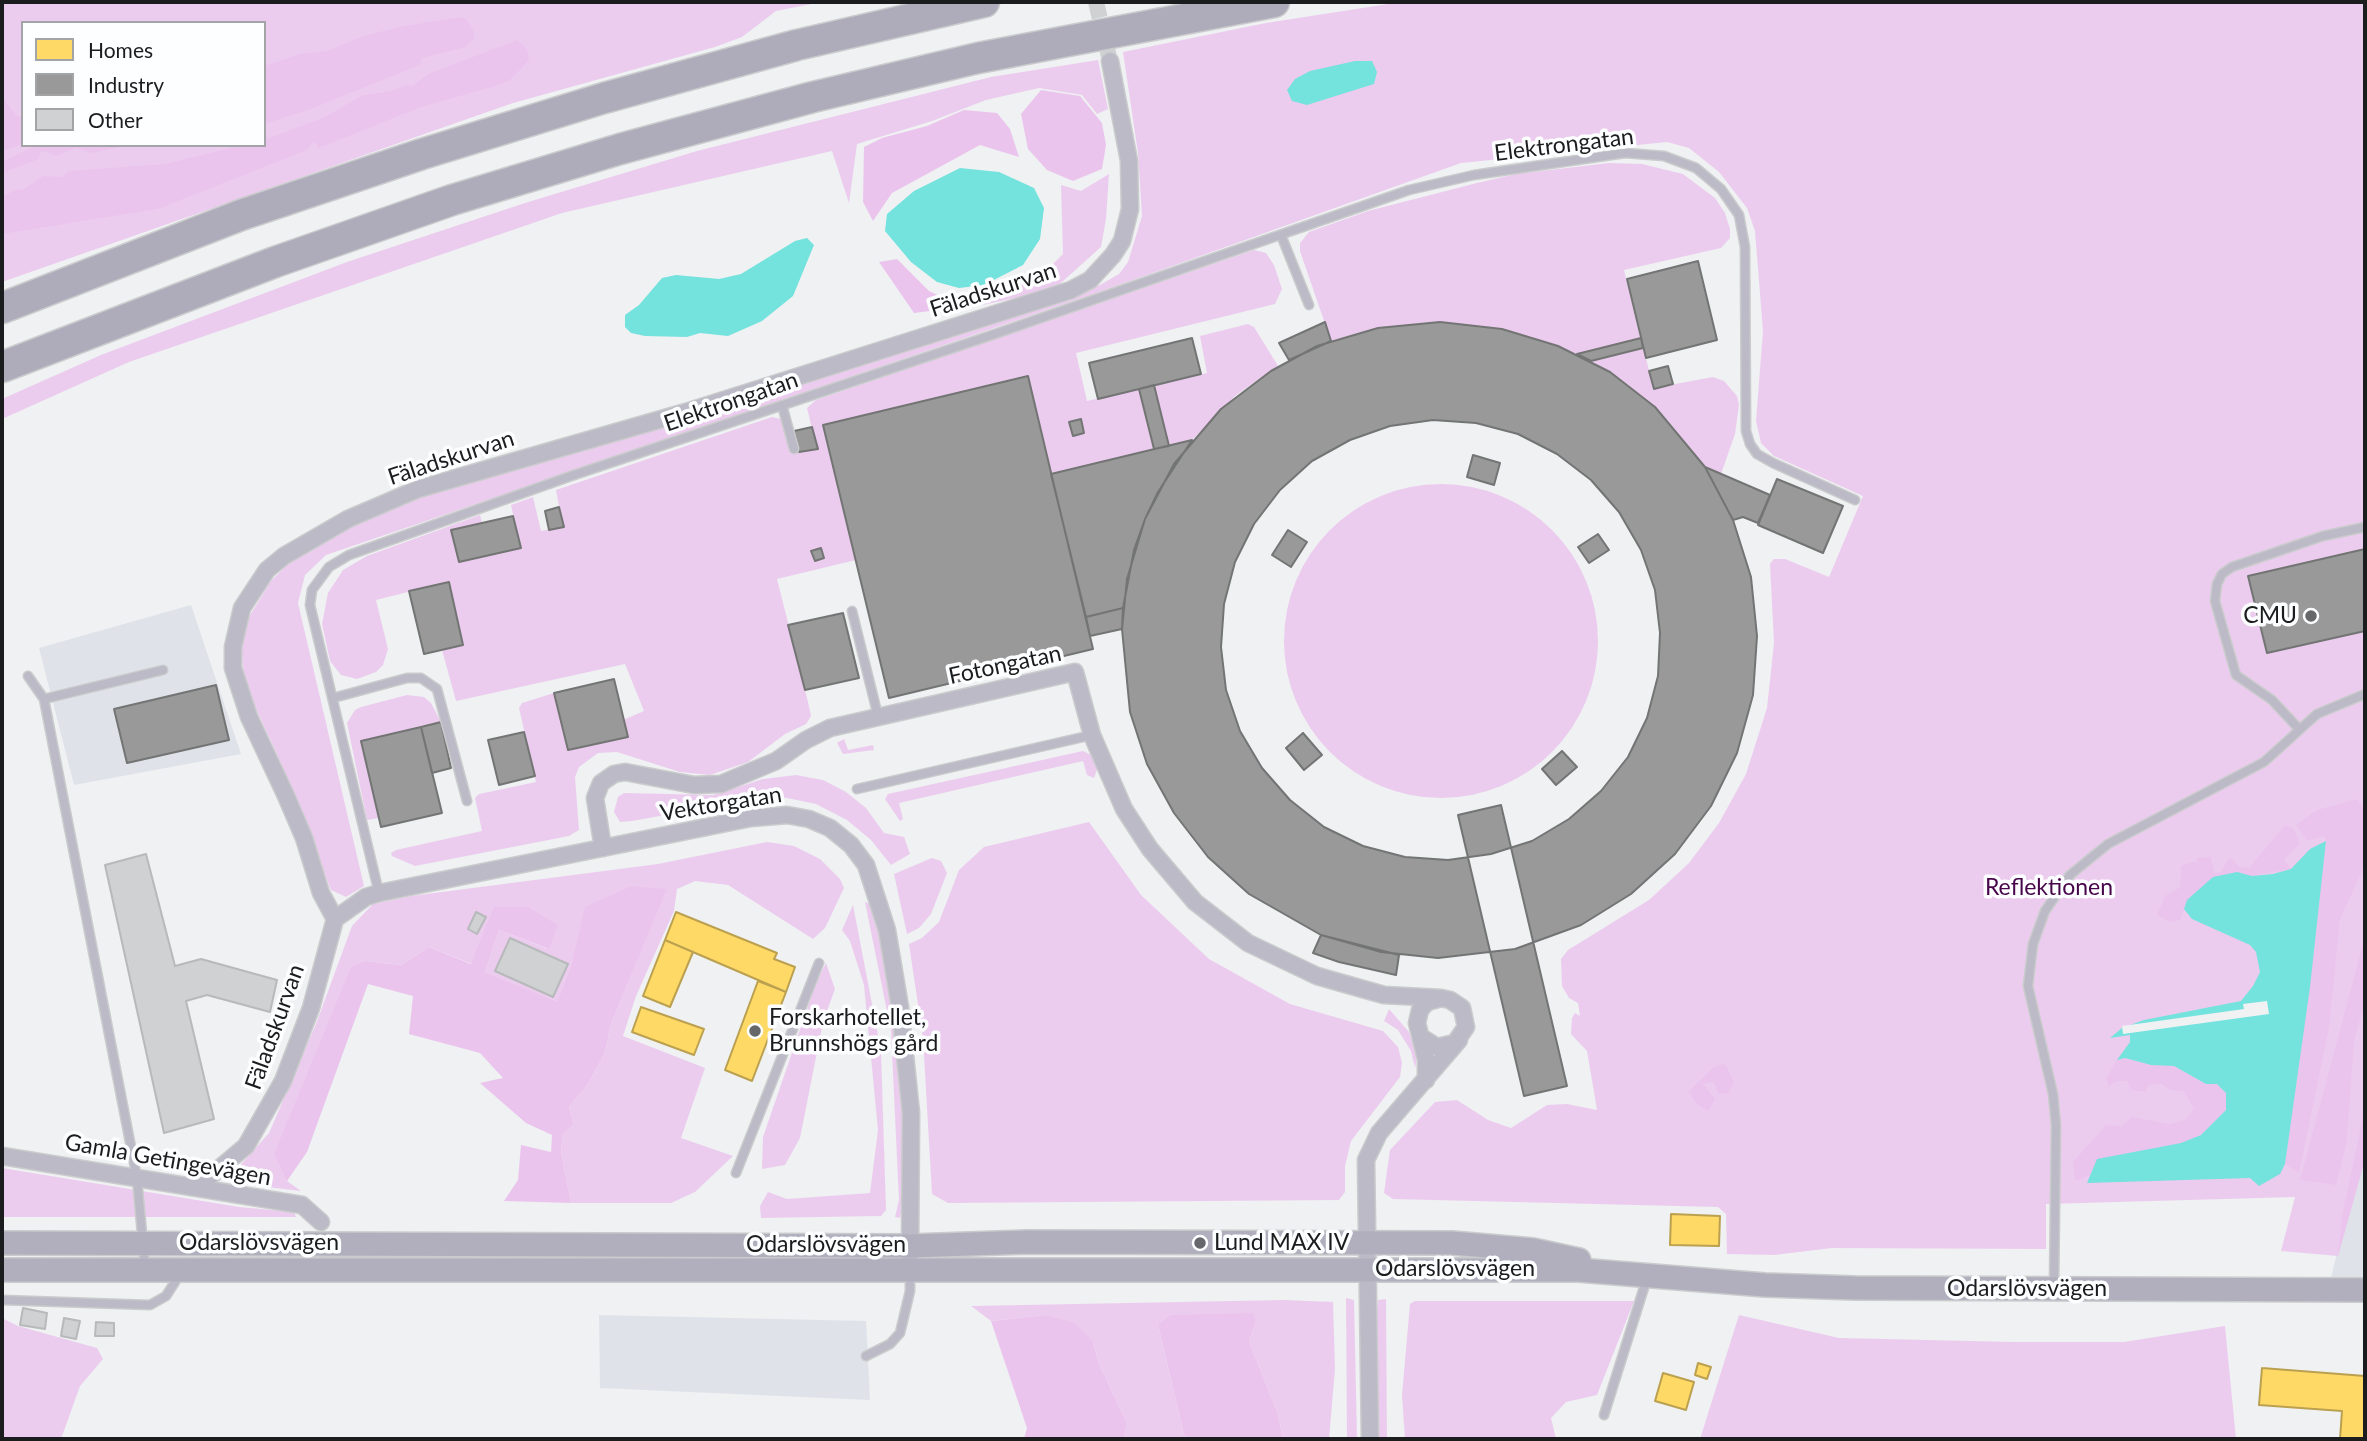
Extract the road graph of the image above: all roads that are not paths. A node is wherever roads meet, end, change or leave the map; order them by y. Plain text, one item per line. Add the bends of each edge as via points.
1 (984, 2) edge
2 (1274, 2) edge
3 (1110, 61) tunnel mouth
4 (1280, 234) junction
5 (1309, 305) dead end
6 (2, 308) edge
7 (2, 367) edge
8 (782, 405) junction
9 (794, 449) dead end
10 (1855, 500) dead end
11 (2365, 527) edge
12 (852, 611) dead end
13 (163, 670) dead end
14 (28, 676) dead end
15 (2365, 694) edge
16 (333, 698) junction
17 (44, 699) junction
18 (878, 716) junction
19 (2299, 729) junction
20 (1092, 735) junction
21 (857, 789) dead end
22 (467, 801) dead end
23 (603, 848) junction
24 (379, 893) junction
25 (335, 919) junction
26 (819, 963) dead end
27 (1384, 995) junction
28 (1441, 998) junction
29 (1419, 1033) junction
30 (1459, 1040) junction
31 (1426, 1080) junction
32 (2, 1156) edge
33 (736, 1173) dead end
34 (137, 1178) junction
35 (205, 1187) junction
36 (321, 1222) dead end
37 (144, 1242) junction
38 (2, 1243) edge
39 (1367, 1244) junction
40 (911, 1246) junction
41 (1367, 1269) junction
42 (2, 1270) edge
43 (145, 1270) junction
44 (183, 1270) junction
45 (909, 1271) junction
46 (1647, 1275) junction
47 (2054, 1290) junction
48 (2365, 1290) edge
49 (2, 1300) edge
50 (866, 1356) dead end
51 (1604, 1415) dead end
52 (1370, 1439) edge

1 - 6 highway via 784,49 422,154 241,215
2 - 7 highway via 978,58 620,149 288,257
3 - 25 street, Fäladskurvan via 1129,161 1129,209 1122,241 1090,280 1071,290 686,412 418,489 348,519 268,570 243,608 233,668 249,717
4 - 5 lane
4 - 8 lane, Elektrongatan
4 - 10 lane, Elektrongatan via 1409,190 1474,175 1625,153 1664,156 1696,168 1721,189 1739,215 1745,247 1749,444 1773,463
8 - 9 lane
8 - 16 lane, Elektrongatan via 362,550 328,567 312,590 310,605
11 - 19 lane via 2232,567 2217,584 2215,601 2236,675 2273,700
12 - 18 lane
13 - 17 lane
14 - 17 lane
15 - 19 lane via 2317,714
16 - 22 lane via 407,678 421,678 437,689
16 - 24 lane, Elektrongatan
17 - 34 lane
18 - 20 street, Fotongatan via 1076,672
18 - 23 street, Fotongatan via 830,728 776,761 721,784 694,785 620,772 607,777 595,798
19 - 47 lane via 2264,762 2108,844 2070,875 2045,911 2033,944 2028,986 2056,1125
20 - 21 lane
20 - 27 street, Fotongatan via 1134,825 1195,902 1268,955 1317,976
23 - 24 street, Vektorgatan
23 - 40 street, Vektorgatan via 787,815 830,828 859,854 877,890 900,1007 911,1113
24 - 25 street, Vektorgatan
25 - 35 street, Fäladskurvan via 311,1008 283,1081 251,1138 208,1178
26 - 33 lane
27 - 28 street, Fotongatan
27 - 29 street, Fotongatan via 1400,1007
28 - 29 street via 1423,1006 1417,1018
28 - 30 street via 1454,1002 1464,1013 1466,1027
29 - 30 street via 1437,1047
29 - 31 street
30 - 31 street
31 - 39 street via 1379,1133 1369,1152
32 - 34 street, Gamla Getingevägen
34 - 35 street, Gamla Getingevägen
34 - 37 lane
35 - 36 street, Gamla Getingevägen via 307,1199
37 - 38 main road, Odarslövsvägen
37 - 40 main road, Odarslövsvägen
37 - 43 lane
39 - 40 main road, Odarslövsvägen
39 - 41 street
39 - 46 main road, Odarslövsvägen via 1452,1243 1532,1250
40 - 45 street, Vektorgatan
41 - 45 main road, Odarslövsvägen
41 - 46 main road, Odarslövsvägen via 1578,1270
41 - 52 street
42 - 43 main road, Odarslövsvägen
43 - 44 main road, Odarslövsvägen
44 - 45 main road, Odarslövsvägen
44 - 49 lane via 166,1296 150,1306
45 - 50 lane via 910,1291 900,1333 890,1345
46 - 47 main road, Odarslövsvägen via 1829,1287
46 - 51 lane
47 - 48 main road, Odarslövsvägen

